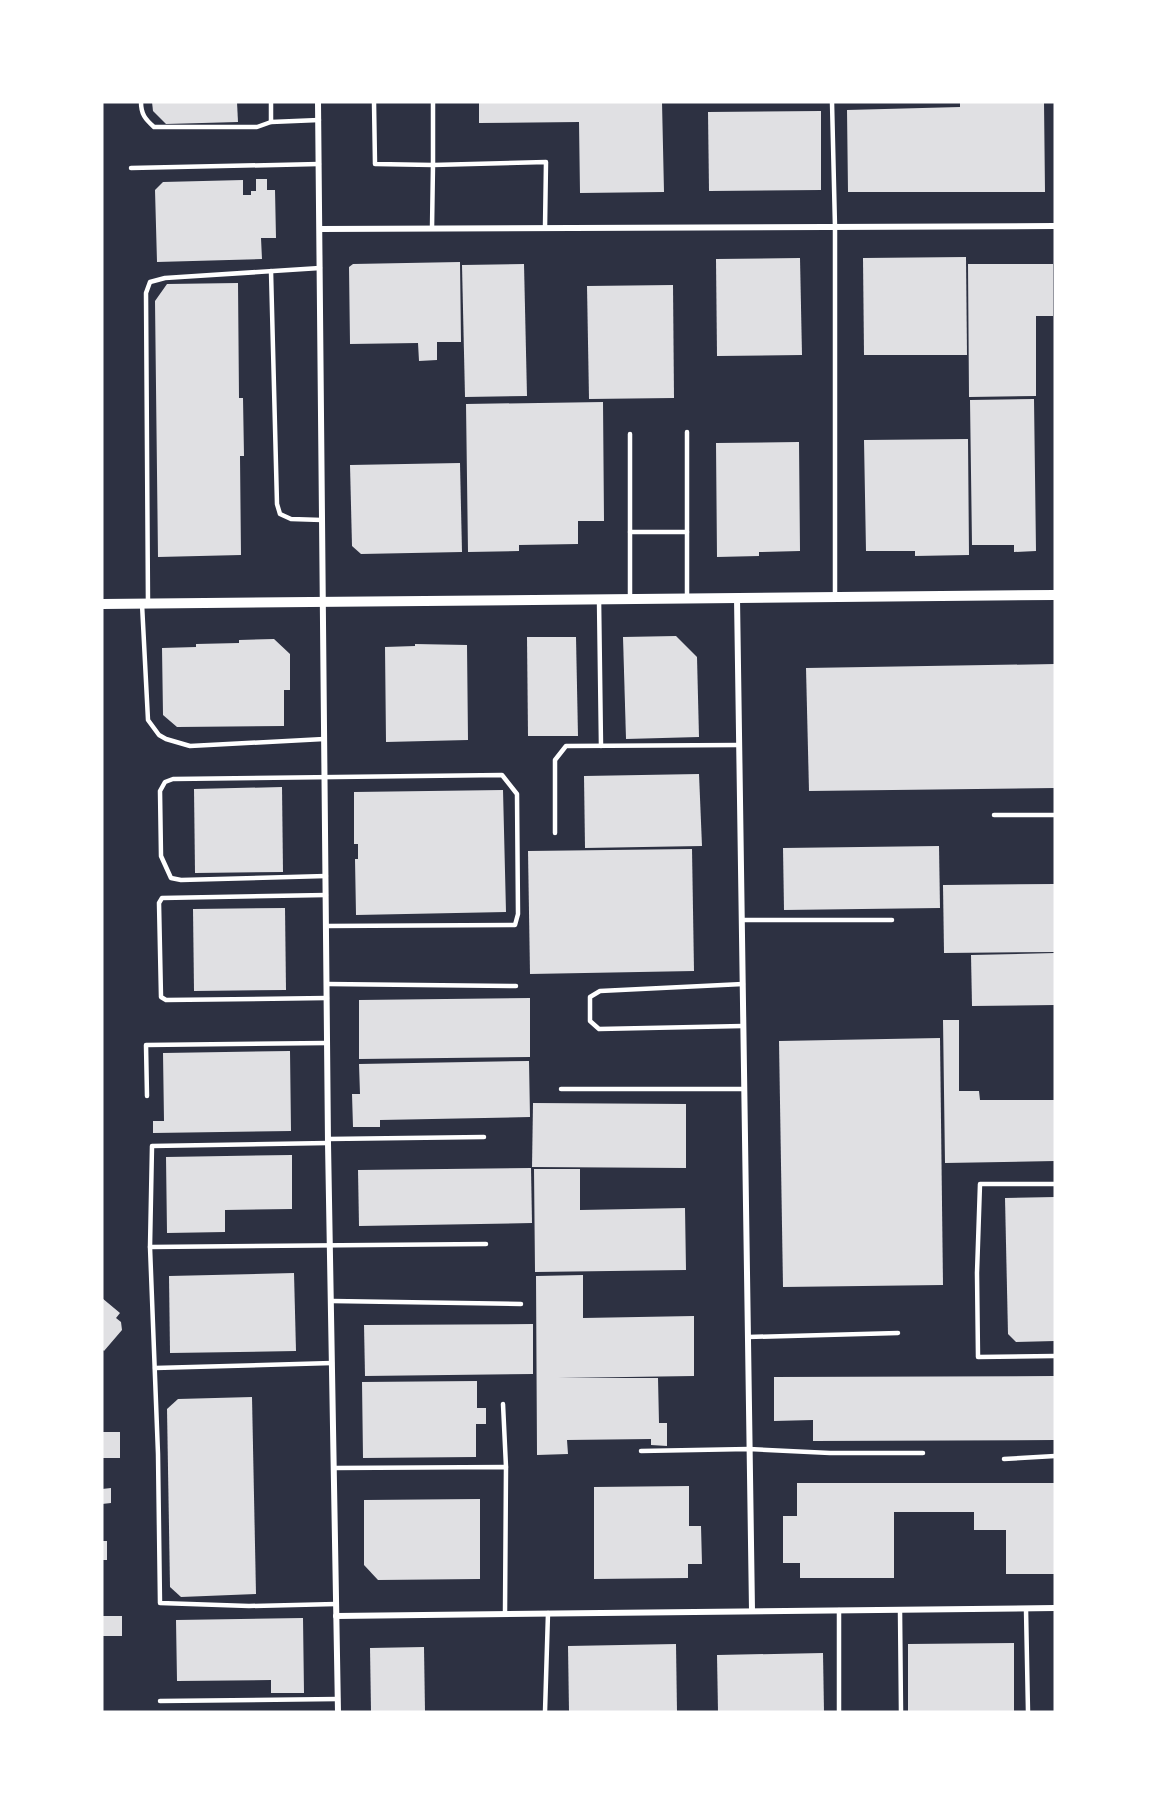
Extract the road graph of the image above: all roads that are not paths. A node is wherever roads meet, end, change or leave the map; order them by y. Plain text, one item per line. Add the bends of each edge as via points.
1 (141, 102) edge
2 (271, 102) edge
3 (318, 102) edge
4 (375, 102) edge
5 (433, 102) edge
6 (832, 102) edge
7 (318, 120) junction
8 (271, 122) junction
9 (319, 164) junction
10 (432, 165) junction
11 (131, 168) dead end
12 (1055, 226) edge
13 (835, 227) junction
14 (432, 228) junction
15 (545, 228) junction
16 (320, 229) junction
17 (320, 268) junction
18 (271, 271) junction
19 (687, 432) dead end
20 (630, 434) dead end
21 (322, 520) junction
22 (687, 531) junction
23 (630, 532) junction
24 (1055, 595) edge
25 (835, 597) junction
26 (737, 598) junction
27 (599, 599) junction
28 (630, 599) junction
29 (687, 599) junction
30 (323, 602) junction
31 (102, 604) edge
32 (145, 604) junction
33 (324, 739) junction
34 (739, 745) junction
35 (602, 746) junction
36 (325, 776) junction
37 (994, 815) dead end
38 (1055, 815) edge
39 (555, 833) dead end
40 (326, 876) junction
41 (326, 895) junction
42 (742, 920) junction
43 (892, 920) dead end
44 (326, 926) junction
45 (327, 984) junction
46 (743, 984) junction
47 (516, 986) dead end
48 (327, 999) junction
49 (743, 1026) junction
50 (327, 1043) junction
51 (561, 1089) dead end
52 (744, 1089) junction
53 (147, 1096) dead end
54 (484, 1137) dead end
55 (328, 1141) junction
56 (1055, 1184) edge
57 (486, 1244) dead end
58 (331, 1245) junction
59 (150, 1247) junction
60 (332, 1301) junction
61 (521, 1304) dead end
62 (898, 1333) dead end
63 (748, 1336) junction
64 (1055, 1356) edge
65 (333, 1363) junction
66 (155, 1368) junction
67 (503, 1404) dead end
68 (749, 1449) junction
69 (640, 1451) dead end
70 (923, 1453) dead end
71 (1055, 1456) edge
72 (1004, 1459) dead end
73 (506, 1467) junction
74 (334, 1468) junction
75 (336, 1604) junction
76 (1026, 1608) junction
77 (1055, 1608) edge
78 (839, 1610) junction
79 (900, 1610) junction
80 (752, 1611) junction
81 (548, 1613) junction
82 (505, 1614) junction
83 (336, 1616) junction
84 (338, 1699) junction
85 (160, 1701) dead end
86 (338, 1712) edge
87 (545, 1712) edge
88 (839, 1712) edge
89 (901, 1712) edge
90 (1028, 1712) edge

1 - 8 lane via 141,112 154,127 257,127
2 - 8 lane
3 - 7 street
4 - 10 lane via 375,164
5 - 10 lane
6 - 13 lane
7 - 8 lane
7 - 9 street
9 - 11 lane
9 - 16 street
10 - 14 lane
10 - 15 lane via 546,162
12 - 13 street
13 - 15 street
13 - 25 lane
14 - 15 street
14 - 16 street
16 - 17 street
17 - 18 lane
17 - 21 street
18 - 21 lane via 277,504 280,514 291,519
18 - 32 lane via 150,282 146,293
19 - 22 lane
20 - 23 lane
21 - 30 street
22 - 23 lane
22 - 29 lane
23 - 28 lane
24 - 25 street
25 - 26 street
26 - 29 street
26 - 34 street
27 - 28 street
27 - 30 street
27 - 35 lane
28 - 29 street
30 - 32 street
30 - 33 street
31 - 32 street
32 - 33 lane via 148,720 159,735 190,746
33 - 36 street
34 - 35 lane
34 - 42 street
35 - 39 lane via 566,746 555,760
36 - 40 street
36 - 40 lane via 173,779 165,782 160,791 161,856 171,878
36 - 44 lane via 502,775 517,794 518,914 516,924
37 - 38 lane
40 - 41 street
41 - 44 street
41 - 48 lane via 162,898 159,903 161,997 166,1000
42 - 43 lane
42 - 46 street
44 - 45 street
45 - 47 lane
45 - 48 street
46 - 49 street
46 - 49 lane via 600,991 590,997 590,1021 599,1029
48 - 50 street
49 - 52 street
50 - 53 lane via 146,1045
50 - 55 street
51 - 52 lane
52 - 63 street
54 - 55 lane
55 - 58 street
55 - 59 lane via 152,1146
56 - 64 lane via 980,1184 977,1273 978,1357
57 - 58 lane
58 - 59 lane
58 - 60 street
59 - 66 lane
60 - 61 lane
60 - 65 street
62 - 63 lane
63 - 68 street
65 - 66 lane
65 - 74 street
66 - 75 lane via 160,1603
67 - 73 lane
68 - 69 lane
68 - 70 lane
68 - 80 street
71 - 72 lane
73 - 74 lane
73 - 82 lane
74 - 75 street
75 - 83 street
76 - 77 street
76 - 79 street
76 - 90 lane
78 - 79 street
78 - 80 street
78 - 88 lane
79 - 89 lane
80 - 81 street
81 - 82 street
81 - 87 lane
82 - 83 street
83 - 84 street
84 - 85 lane
84 - 86 street

